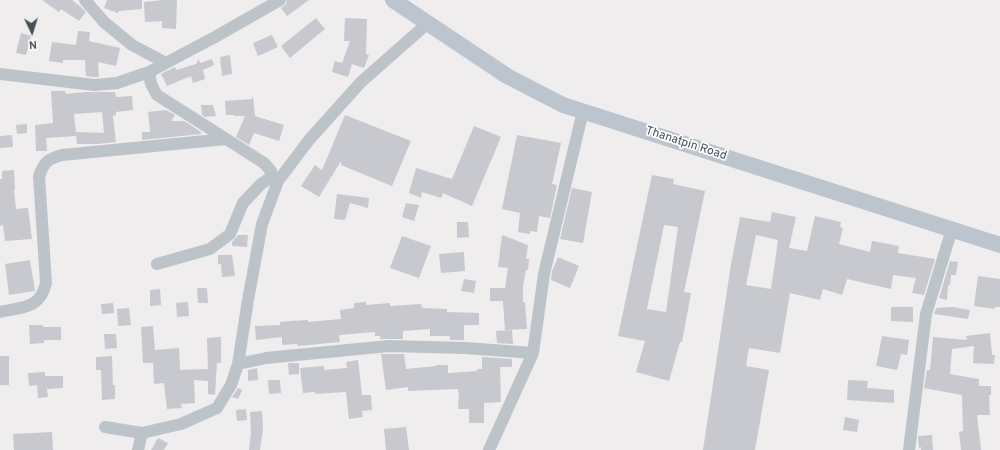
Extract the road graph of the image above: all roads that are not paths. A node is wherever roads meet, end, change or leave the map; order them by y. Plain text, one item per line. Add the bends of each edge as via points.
1 (85, 0) edge
2 (280, 0) edge
3 (393, 0) edge
4 (428, 23) junction
5 (166, 63) junction
6 (149, 72) junction
7 (0, 74) edge
8 (583, 111) junction
9 (226, 139) junction
10 (952, 229) junction
11 (1000, 245) edge
12 (157, 264) dead end
13 (0, 312) edge
14 (533, 353) junction
15 (238, 364) junction
16 (105, 427) dead end
17 (142, 433) junction
18 (138, 450) edge
19 (489, 450) edge
20 (909, 450) edge

1 - 5 street via 104,22 132,45
2 - 5 street
3 - 4 main road, Thanatpin Road
4 - 8 main road, Thanatpin Road via 507,76 563,105
4 - 15 street via 361,82 309,140 278,181 262,224
5 - 6 street
6 - 7 street via 117,83 94,85
6 - 9 street via 151,84 157,95
8 - 10 main road, Thanatpin Road
8 - 14 street via 544,274
9 - 12 street via 264,163 271,171 270,178 243,204 230,234 210,249
9 - 13 street via 50,158 39,176 46,283 44,293 39,300 29,306
10 - 11 main road, Thanatpin Road
10 - 20 street via 926,314
14 - 15 street via 389,346 266,358
14 - 19 street
15 - 17 street via 231,385 217,408 181,424
16 - 17 street
17 - 18 street

